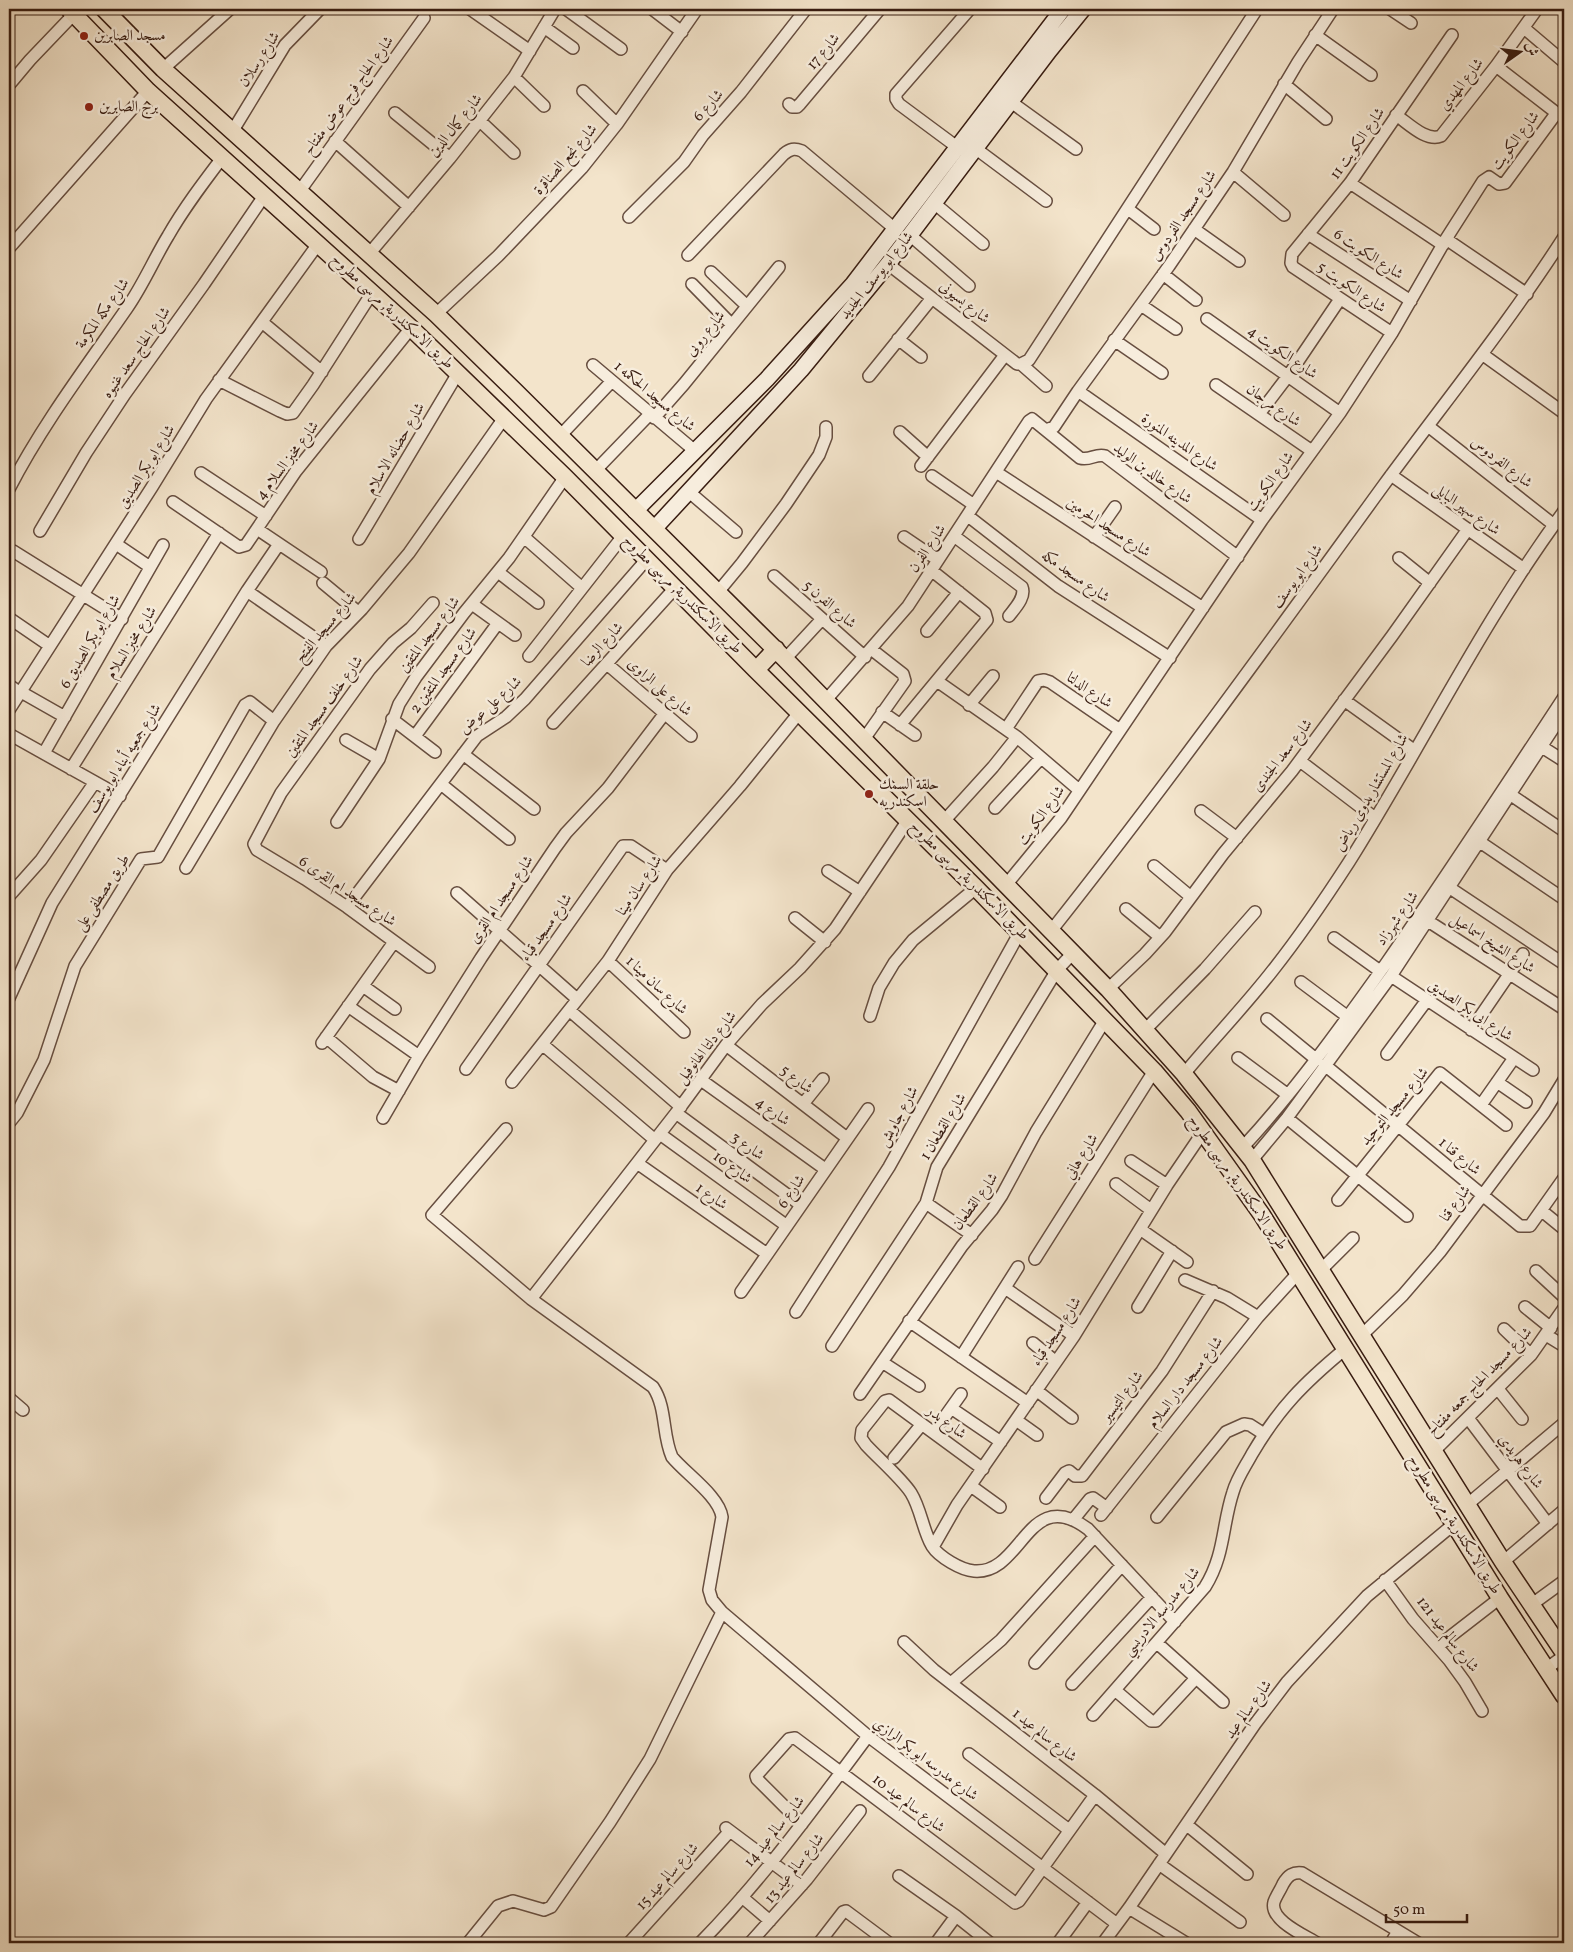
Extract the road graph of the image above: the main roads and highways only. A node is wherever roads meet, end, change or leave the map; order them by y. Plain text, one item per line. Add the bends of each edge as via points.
1 (104, 9) edge
2 (72, 11) edge
3 (486, 362) junction
4 (462, 377) junction
5 (780, 654) junction
6 (756, 670) junction
7 (1564, 1655) edge
8 (1564, 1696) edge

1 - 3 main road, طريق الاسكندرية, مرسى مطروح via 163,69
2 - 4 main road, طريق الاسكندرية, مرسى مطروح via 148,91
3 - 4 main road
3 - 5 main road, طريق الاسكندرية, مرسى مطروح
4 - 6 main road, طريق الاسكندرية, مرسى مطروح
5 - 6 main road
5 - 7 main road, طريق الاسكندرية, مرسى مطروح via 1108,989 1184,1074 1247,1154
6 - 8 main road, طريق الاسكندرية, مرسى مطروح via 1020,932 1154,1071 1203,1132 1257,1208

